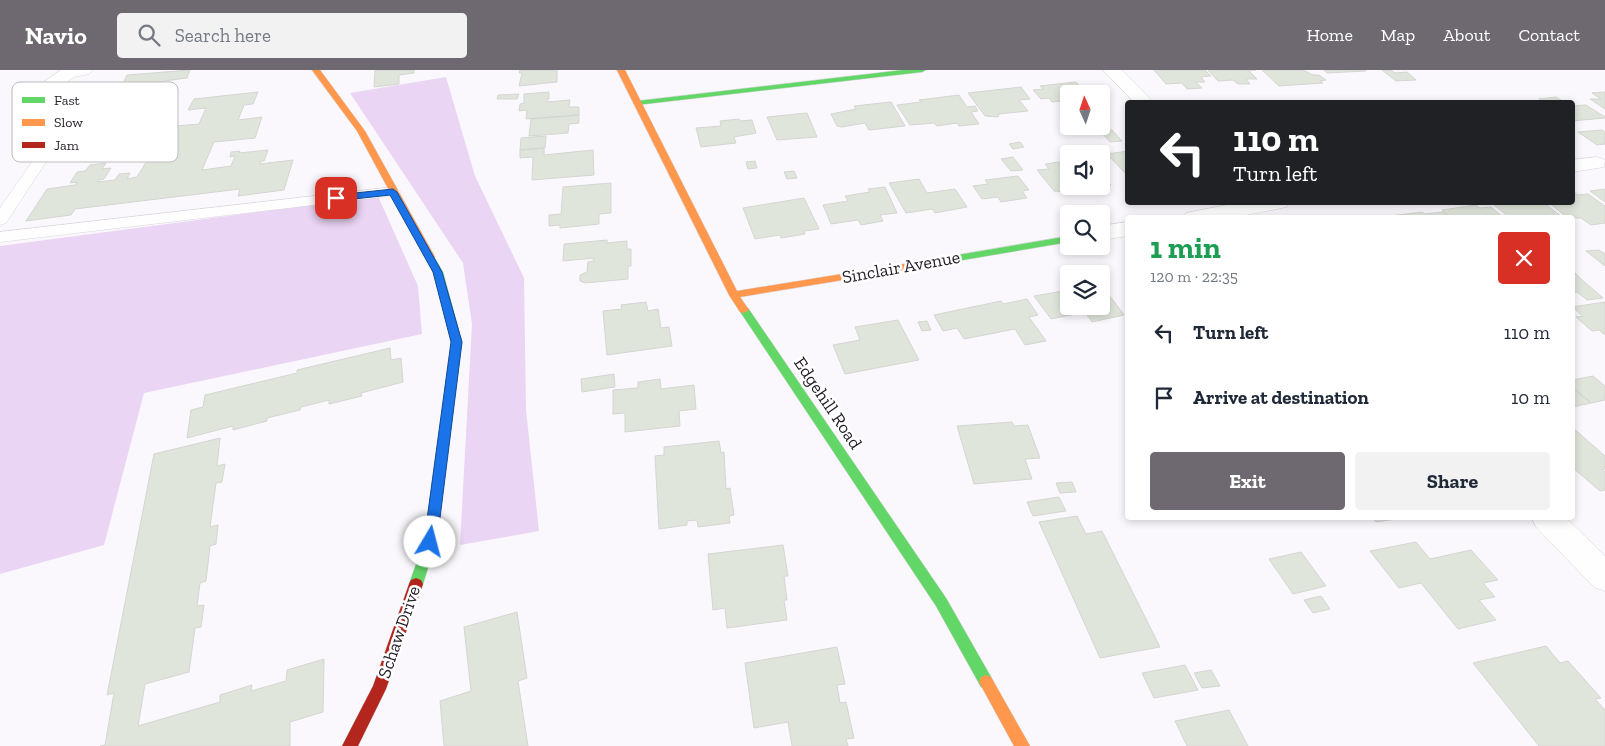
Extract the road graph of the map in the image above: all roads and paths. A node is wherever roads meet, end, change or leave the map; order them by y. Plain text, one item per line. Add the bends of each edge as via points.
1 (316, 70) edge
2 (621, 70) edge
3 (922, 70) edge
4 (1112, 70) edge
5 (68, 71) edge
6 (53, 82) edge
7 (1142, 100) edge
8 (638, 103) junction
9 (39, 162) dead end
10 (1597, 163) dead end
11 (1575, 166) edge
12 (393, 192) junction
13 (1266, 205) edge
14 (1248, 209) edge
15 (1212, 215) edge
16 (0, 220) edge
17 (1125, 229) edge
18 (1110, 232) edge
19 (0, 237) edge
20 (1060, 241) edge
21 (734, 295) junction
22 (1548, 520) edge
23 (1599, 563) edge
24 (350, 746) edge
25 (1022, 746) edge

1 - 12 street, Schaw Drive via 361,131
2 - 8 street, Edgehill Road
3 - 8 street
4 - 7 street
5 - 6 street
8 - 21 street, Edgehill Road
9 - 16 lane
10 - 11 street
12 - 19 lane
12 - 24 street, Schaw Drive via 438,272 456,342 430,542 379,688
13 - 14 street
14 - 15 street
17 - 18 street
20 - 21 street, Sinclair Avenue
21 - 25 street, Edgehill Road via 941,602
22 - 23 street

